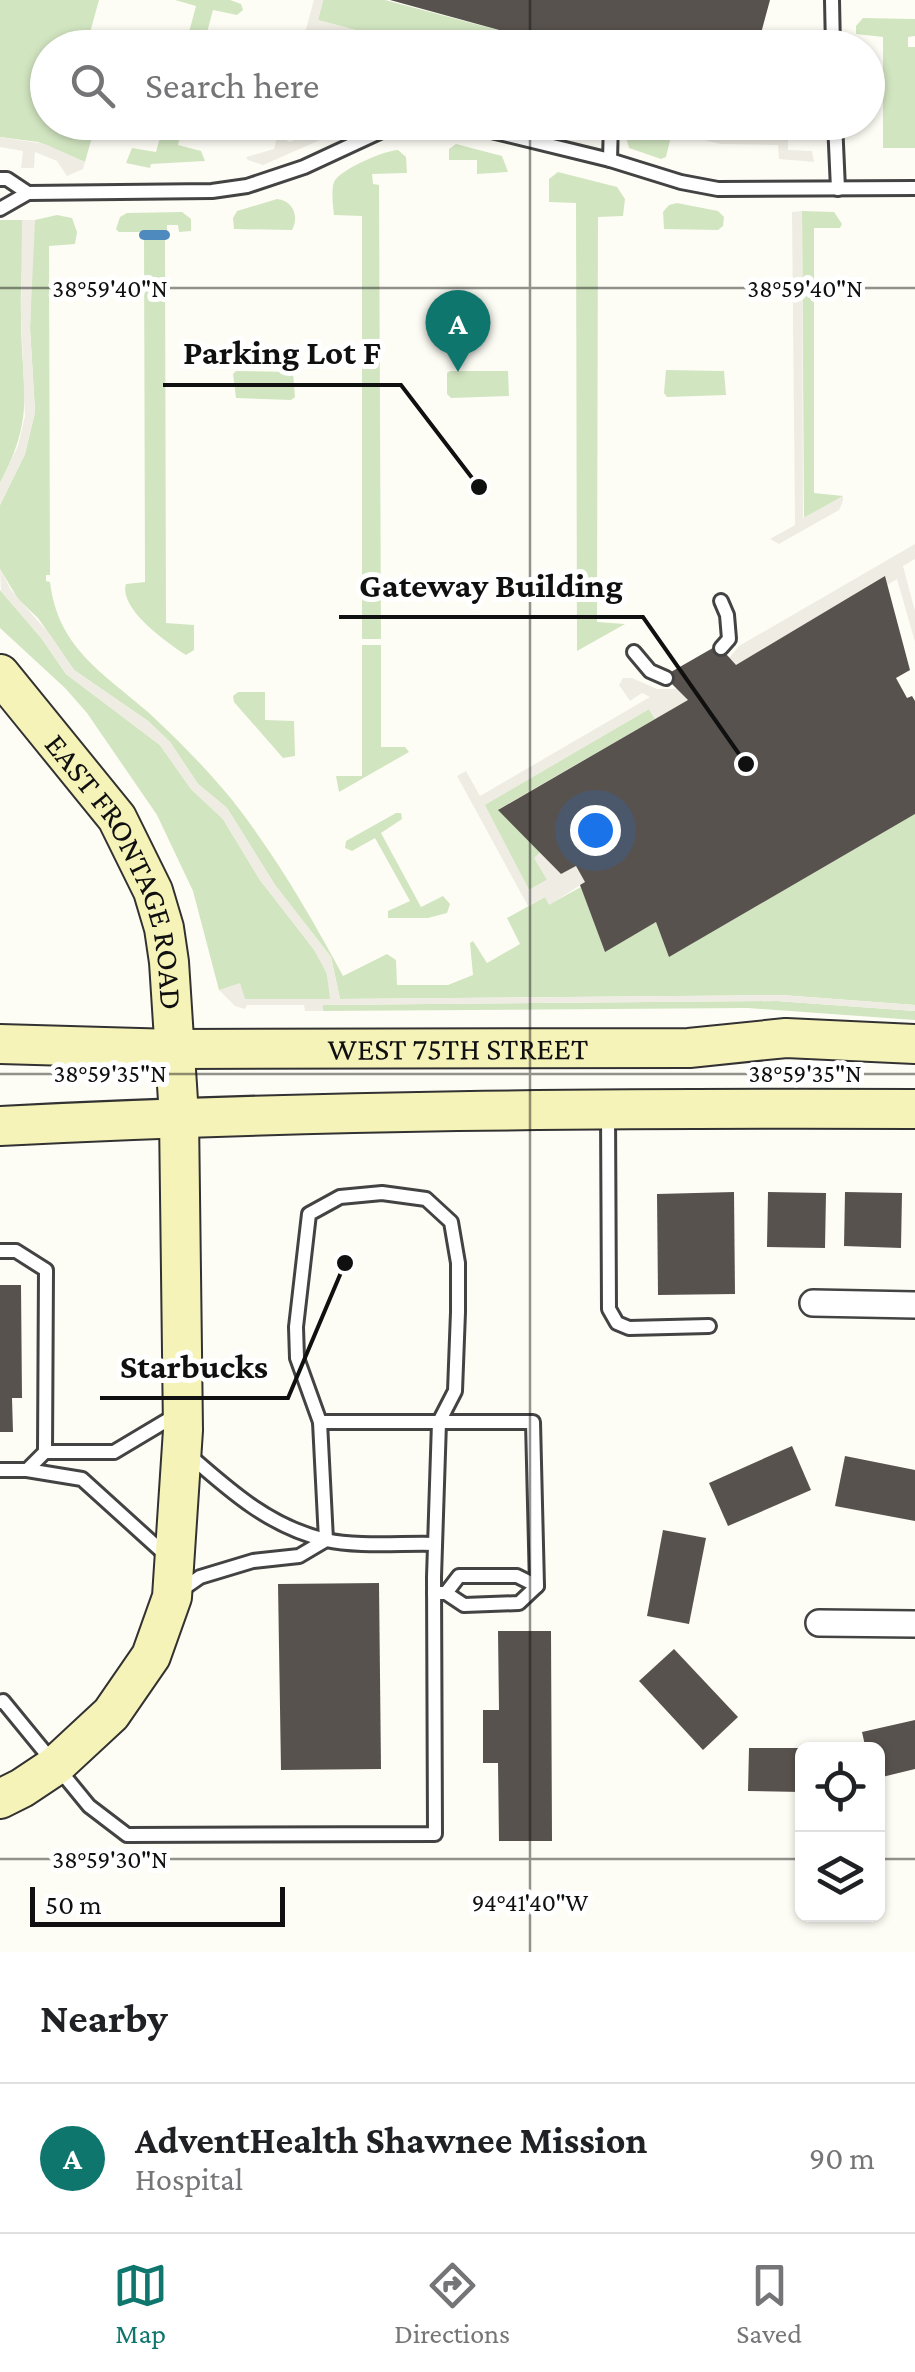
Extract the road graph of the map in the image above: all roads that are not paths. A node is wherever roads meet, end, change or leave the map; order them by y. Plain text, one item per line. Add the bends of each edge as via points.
1 (832, 0) edge
2 (833, 30) edge
3 (362, 140) edge
4 (536, 140) edge
5 (610, 140) edge
6 (836, 140) edge
7 (610, 160) junction
8 (0, 179) edge
9 (838, 188) junction
10 (915, 188) edge
11 (28, 193) junction
12 (0, 210) edge
13 (721, 601) dead end
14 (721, 648) dead end
15 (634, 652) dead end
16 (0, 674) edge
17 (666, 678) dead end
18 (0, 1044) edge
19 (915, 1044) edge
20 (174, 1049) junction
21 (608, 1108) junction
22 (915, 1109) edge
23 (178, 1116) junction
24 (0, 1126) edge
25 (0, 1252) edge
26 (812, 1303) dead end
27 (915, 1305) edge
28 (709, 1326) dead end
29 (182, 1411) junction
30 (320, 1422) junction
31 (439, 1422) junction
32 (182, 1450) junction
33 (45, 1452) junction
34 (0, 1470) edge
35 (27, 1470) junction
36 (326, 1540) junction
37 (435, 1544) junction
38 (174, 1580) junction
39 (536, 1586) junction
40 (440, 1592) junction
41 (819, 1623) dead end
42 (915, 1624) edge
43 (0, 1702) edge
44 (54, 1766) junction
45 (0, 1799) edge

1 - 2 lane
3 - 11 lane via 248,186
4 - 7 lane
5 - 7 lane
6 - 9 lane
7 - 9 lane via 718,188
8 - 11 lane
9 - 10 lane
11 - 12 lane
13 - 14 lane via 729,640
15 - 17 lane
16 - 20 main road, EAST FRONTAGE ROAD via 103,796 154,891 164,928
18 - 20 main road, WEST 75TH STREET
19 - 20 main road, WEST 75TH STREET via 786,1038 689,1048
20 - 23 main road, EAST FRONTAGE ROAD
21 - 22 main road, WEST 75TH STREET
21 - 23 main road, WEST 75TH STREET
21 - 28 lane via 608,1309 629,1328
23 - 24 main road, WEST 75TH STREET
23 - 29 main road, EAST FRONTAGE ROAD
25 - 33 lane via 16,1251 46,1270
26 - 27 street
29 - 32 main road, EAST FRONTAGE ROAD
29 - 33 lane via 114,1452
30 - 31 lane
30 - 31 lane via 297,1358 309,1214 340,1196 382,1193 426,1199 452,1222 458,1263 456,1391
30 - 36 lane
31 - 37 lane
31 - 39 lane via 533,1422
32 - 36 lane via 270,1520
32 - 38 main road, EAST FRONTAGE ROAD
33 - 35 lane
34 - 35 lane
35 - 38 lane via 82,1479
36 - 37 lane
36 - 38 lane via 299,1556
37 - 40 lane
38 - 44 main road, EAST FRONTAGE ROAD via 151,1656 110,1714
39 - 40 lane via 517,1576 459,1576
39 - 40 lane via 520,1603 464,1604
40 - 44 lane via 435,1834 127,1835 88,1806
41 - 42 street
43 - 44 lane
44 - 45 main road, EAST FRONTAGE ROAD

